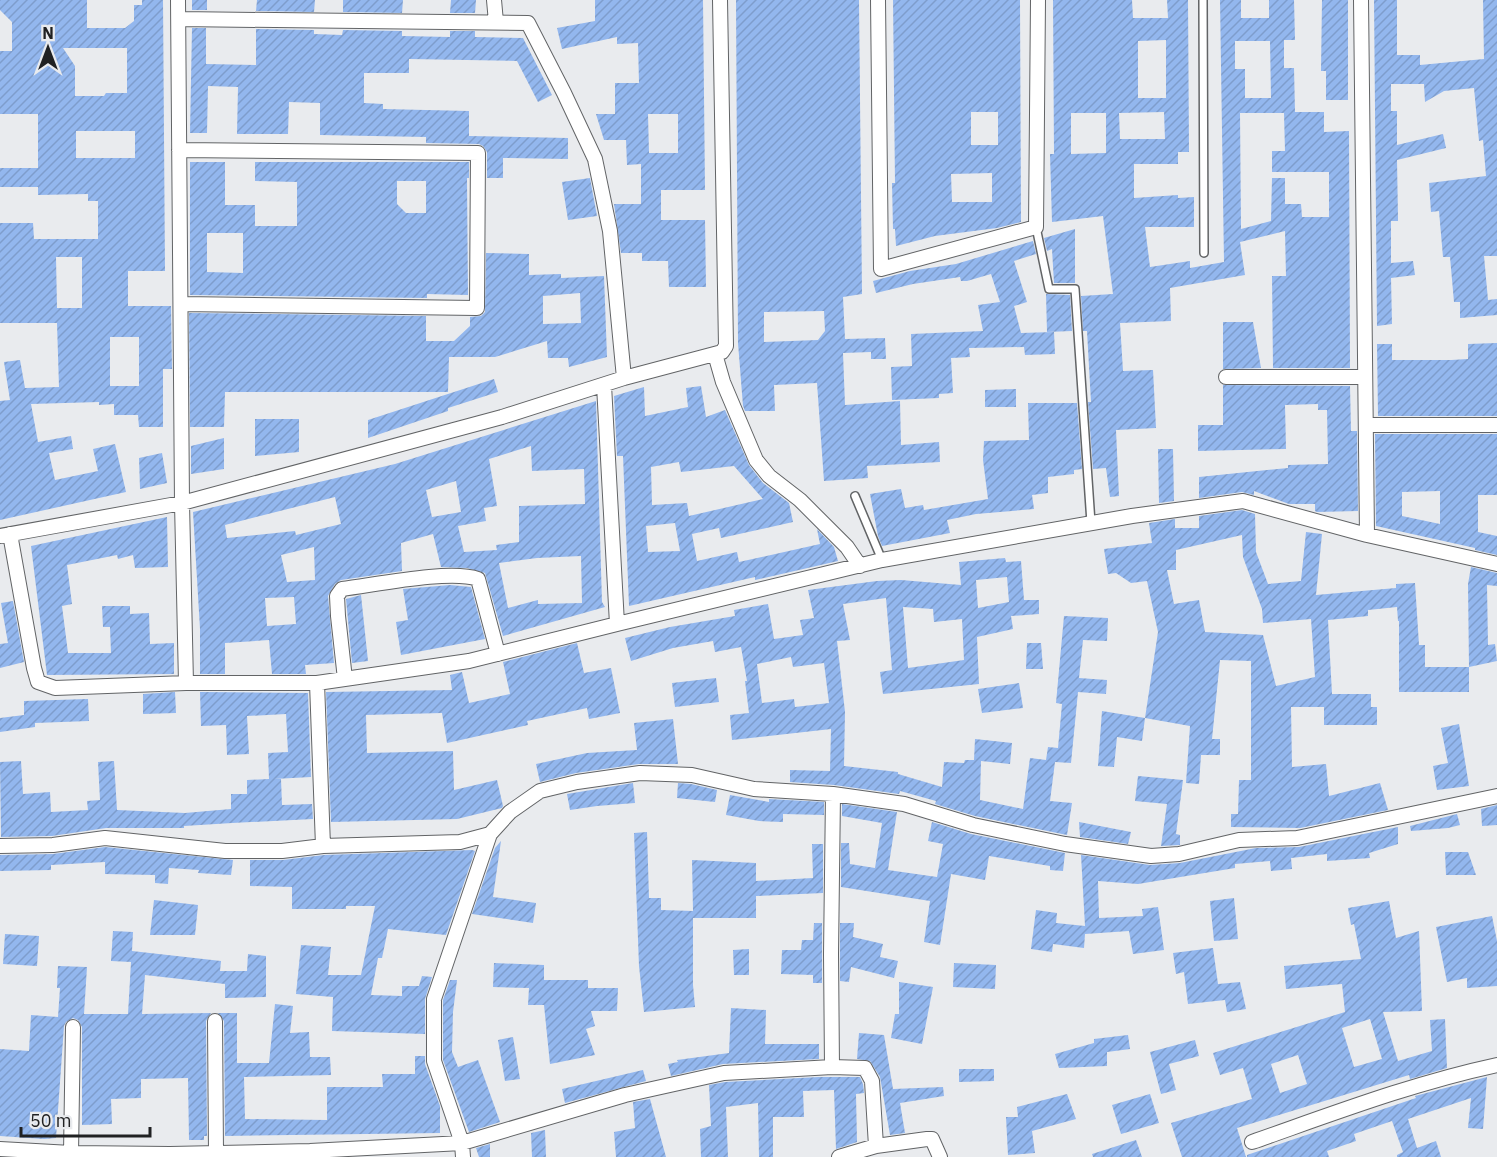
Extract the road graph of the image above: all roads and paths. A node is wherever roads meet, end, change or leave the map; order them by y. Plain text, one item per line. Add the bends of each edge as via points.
1 (178, 0) edge
2 (494, 0) edge
3 (720, 0) edge
4 (878, 0) edge
5 (1038, 0) edge
6 (1203, 0) edge
7 (1361, 0) edge
8 (179, 19) junction
9 (496, 22) junction
10 (179, 150) junction
11 (1036, 227) junction
12 (1204, 253) dead end
13 (181, 304) junction
14 (715, 354) junction
15 (1226, 377) dead end
16 (1365, 377) junction
17 (624, 378) junction
18 (604, 385) junction
19 (1366, 425) junction
20 (1497, 425) edge
21 (855, 496) dead end
22 (182, 502) junction
23 (1091, 523) junction
24 (5, 535) edge
25 (1367, 535) junction
26 (882, 560) junction
27 (1497, 564) edge
28 (860, 566) junction
29 (617, 624) junction
30 (498, 654) junction
31 (345, 679) junction
32 (186, 683) junction
33 (317, 683) junction
34 (833, 794) junction
35 (1497, 796) edge
36 (490, 834) junction
37 (0, 846) edge
38 (323, 846) junction
39 (215, 1021) dead end
40 (73, 1027) dead end
41 (1497, 1065) edge
42 (832, 1067) junction
43 (1251, 1142) dead end
44 (876, 1146) junction
45 (463, 1150) edge
46 (2, 1152) edge
47 (71, 1152) junction
48 (216, 1152) junction
49 (310, 1154) edge
50 (171, 1155) edge
51 (839, 1157) edge
52 (940, 1157) edge

1 - 8 street
2 - 9 street
3 - 14 street via 726,346
4 - 11 street via 881,269
5 - 11 street
6 - 12 lane
7 - 16 street
8 - 9 street
8 - 10 street
9 - 17 street via 528,22 595,159 610,231
10 - 13 street
10 - 13 street via 478,153 477,308
11 - 23 lane via 1049,289 1074,289
13 - 22 street
14 - 17 street
14 - 28 street via 756,460 847,547
15 - 16 street
16 - 19 street
17 - 18 street
18 - 22 street via 502,417
18 - 29 street
19 - 20 street
19 - 25 street
21 - 26 lane
22 - 24 street
22 - 32 street
23 - 25 street via 1243,501
23 - 26 street
24 - 32 street via 38,682 55,688
25 - 27 street
26 - 28 street
28 - 29 street
29 - 30 street
30 - 31 street
30 - 31 street via 478,579 449,575 342,589 337,596
31 - 33 street
32 - 33 street
33 - 38 street
34 - 35 street via 904,804 973,825 1065,844 1151,856 1179,854 1239,840 1298,838
34 - 36 street via 754,789 692,775 640,773 540,791 510,812
34 - 42 street
36 - 38 street via 460,842
36 - 45 street via 434,999 434,1062
37 - 38 street via 53,845 105,838 225,852 282,852
39 - 48 street
40 - 47 street
41 - 43 street via 1381,1097
42 - 44 street via 866,1068 872,1081
42 - 45 street via 724,1073 625,1095
44 - 51 street
44 - 52 street via 932,1139
45 - 49 street
46 - 47 street
47 - 50 street
48 - 49 street
48 - 50 street

